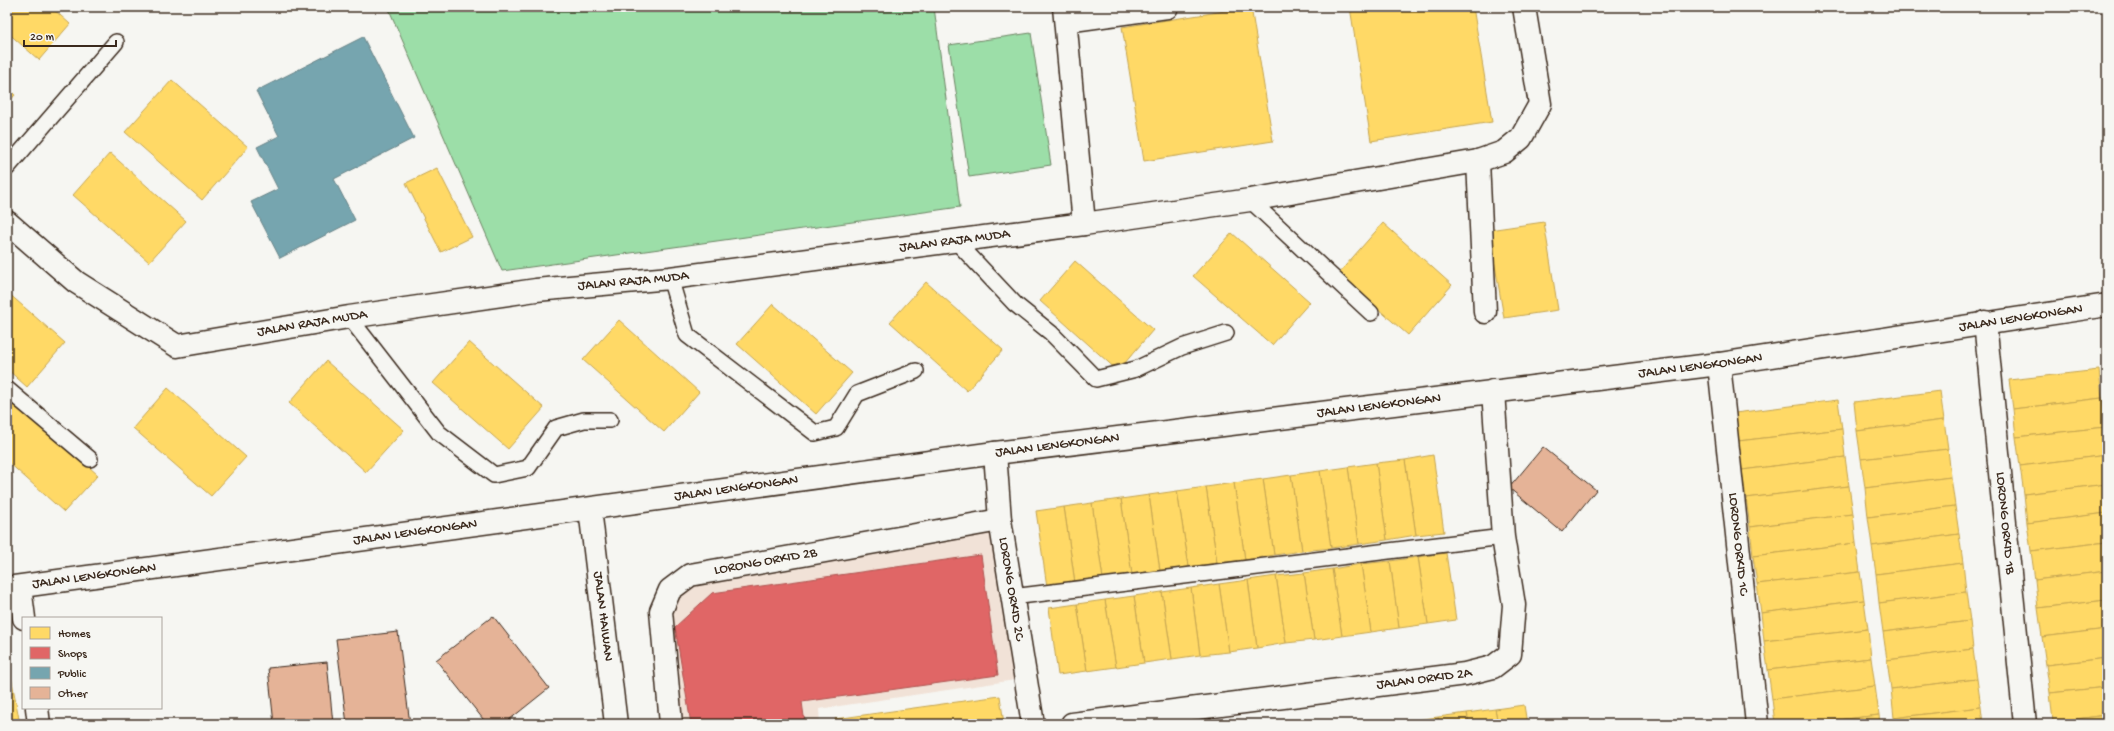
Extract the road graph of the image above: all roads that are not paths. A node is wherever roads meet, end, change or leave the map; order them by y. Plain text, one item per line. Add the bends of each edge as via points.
1 (1166, 7) edge
2 (1524, 7) edge
3 (1065, 14) edge
4 (116, 42) dead end
5 (1478, 161) junction
6 (7, 168) edge
7 (1250, 200) junction
8 (7, 222) edge
9 (1084, 224) junction
10 (954, 239) junction
11 (670, 278) junction
12 (2107, 305) edge
13 (1485, 312) dead end
14 (1371, 313) dead end
15 (349, 317) junction
16 (1985, 322) junction
17 (1226, 333) dead end
18 (1719, 364) junction
19 (916, 371) dead end
20 (7, 389) edge
21 (1494, 392) junction
22 (610, 420) dead end
23 (995, 453) junction
24 (90, 459) dead end
25 (590, 509) junction
26 (1000, 520) junction
27 (1503, 537) junction
28 (13, 588) edge
29 (1012, 597) junction
30 (24, 617) edge
31 (37, 709) edge
32 (39, 724) edge
33 (616, 724) edge
34 (671, 724) edge
35 (1033, 724) edge
36 (1072, 724) edge
37 (1757, 724) edge
38 (2025, 724) edge

1 - 3 street
2 - 5 street, JALAN RAJA MUDA via 1540,104 1521,138 1504,152
3 - 9 street
4 - 6 lane
5 - 7 street, JALAN RAJA MUDA
5 - 13 street
7 - 9 street, JALAN RAJA MUDA
7 - 14 lane
8 - 15 street, JALAN RAJA MUDA via 76,282 177,346
9 - 10 street, JALAN RAJA MUDA
10 - 11 street, JALAN RAJA MUDA
10 - 17 lane via 1015,304 1051,334 1096,379 1136,369 1182,347
11 - 15 street, JALAN RAJA MUDA via 536,290
11 - 19 lane via 687,335 815,433 836,428 857,394
12 - 16 street, JALAN LENGKONGAN
15 - 22 lane via 439,433 494,475 528,468 556,428 584,420
16 - 18 street, JALAN LENGKONGAN
16 - 38 street, LORONG ORKID 1B
18 - 21 street, JALAN LENGKONGAN
18 - 37 street, LORONG ORKID 1C
20 - 24 lane
21 - 23 street, JALAN LENGKONGAN
21 - 27 street, JALAN ORKID 2A
23 - 25 street, JALAN LENGKONGAN
23 - 26 street, LORONG ORKID 2C
25 - 28 street, JALAN LENGKONGAN
25 - 33 street, JALAN HAIWAN
26 - 29 street, LORONG ORKID 2C
26 - 34 street, LORONG ORKID 2B via 690,575 670,590 661,611
27 - 29 lane
27 - 36 street, JALAN ORKID 2A via 1514,605 1510,654 1493,667 1465,674
28 - 30 street
29 - 35 street, LORONG ORKID 2C
31 - 32 street

